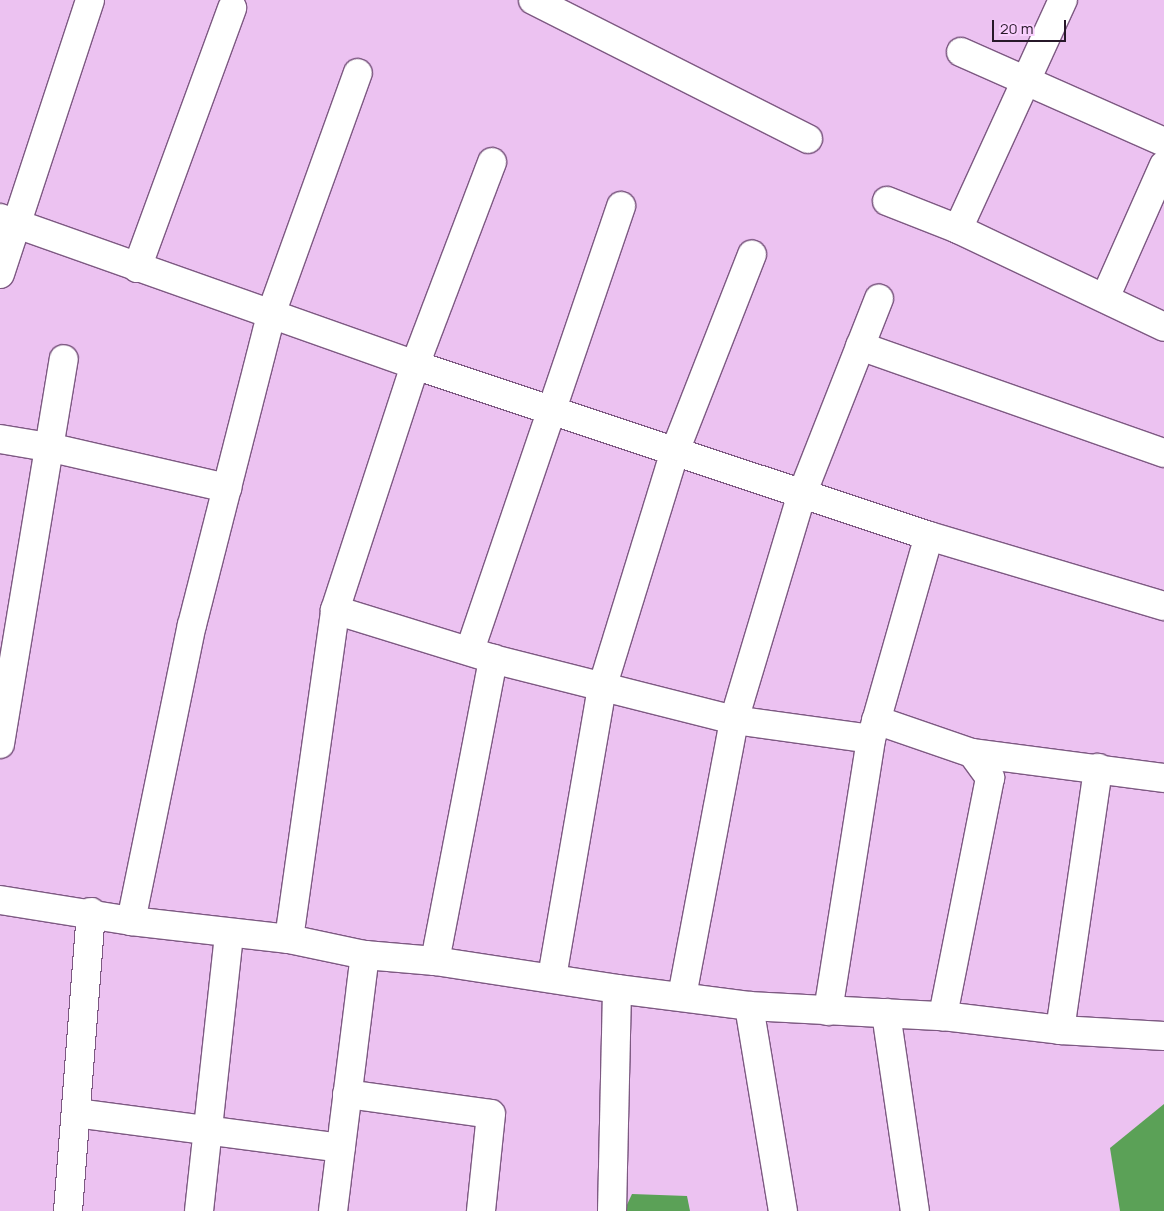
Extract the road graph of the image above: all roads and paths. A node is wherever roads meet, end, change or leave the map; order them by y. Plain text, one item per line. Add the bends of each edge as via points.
1 (90, 0) edge
2 (533, 0) edge
3 (1063, 0) edge
4 (232, 8) dead end
5 (961, 52) dead end
6 (358, 73) dead end
7 (1024, 80) junction
8 (808, 139) dead end
9 (1164, 142) edge
10 (492, 162) dead end
11 (1164, 165) edge
12 (887, 201) dead end
13 (621, 206) dead end
14 (8, 221) edge
15 (958, 229) junction
16 (752, 255) dead end
17 (137, 268) junction
18 (0, 274) edge
19 (880, 298) dead end
20 (1105, 298) junction
21 (271, 314) junction
22 (1164, 327) edge
23 (860, 346) junction
24 (64, 359) dead end
25 (415, 364) junction
26 (550, 409) junction
27 (0, 440) edge
28 (48, 446) junction
29 (675, 451) junction
30 (1164, 453) edge
31 (227, 488) junction
32 (802, 494) junction
33 (930, 536) junction
34 (1164, 606) edge
35 (335, 610) junction
36 (482, 654) junction
37 (602, 688) junction
38 (3, 696) edge
39 (734, 720) junction
40 (874, 730) junction
41 (0, 744) edge
42 (972, 753) junction
43 (1098, 768) junction
44 (1164, 778) edge
45 (0, 900) edge
46 (91, 912) junction
47 (131, 921) junction
48 (229, 934) junction
49 (289, 940) junction
50 (365, 955) junction
51 (435, 961) junction
52 (552, 977) junction
53 (617, 989) junction
54 (682, 996) junction
55 (749, 1006) junction
56 (828, 1011) junction
57 (886, 1013) junction
58 (943, 1016) junction
59 (1060, 1030) junction
60 (1164, 1036) edge
61 (347, 1094) junction
62 (76, 1113) junction
63 (208, 1132) junction
64 (341, 1148) junction
65 (68, 1211) edge
66 (199, 1211) edge
67 (333, 1211) edge
68 (481, 1211) edge
69 (612, 1211) edge
70 (782, 1211) edge
71 (915, 1211) edge

1 - 14 street
2 - 8 street
3 - 7 street
4 - 17 street
5 - 7 street
6 - 21 street
7 - 9 street
7 - 15 street
10 - 25 street
11 - 20 street
12 - 15 street
13 - 26 street
14 - 17 street
14 - 18 street
15 - 20 street
16 - 29 street
17 - 21 street
19 - 23 street
20 - 22 street
21 - 25 street
21 - 31 street
23 - 30 street
23 - 32 street
24 - 28 street
25 - 26 street
25 - 35 street
26 - 29 street
26 - 36 street
27 - 28 street
28 - 31 street
28 - 38 street
29 - 32 street
29 - 37 street
31 - 47 street via 192,625
32 - 33 street
32 - 39 street
33 - 34 street
33 - 40 street
35 - 36 street
35 - 49 street
36 - 37 street
36 - 51 street
37 - 39 street
37 - 52 street
38 - 41 street
39 - 40 street
39 - 54 street
40 - 42 street
40 - 56 street
42 - 43 street
42 - 58 street via 990,778
43 - 44 street
43 - 59 street
45 - 46 street
46 - 47 street
46 - 62 street
47 - 48 street
48 - 49 street
48 - 63 street
49 - 50 street
50 - 51 street
50 - 61 street
51 - 52 street
52 - 53 street
53 - 54 street
53 - 69 street
54 - 55 street
55 - 56 street
55 - 70 street
56 - 57 street
57 - 58 street
57 - 71 street
58 - 59 street
59 - 60 street
61 - 64 street
61 - 68 street via 491,1114
62 - 63 street
62 - 65 street
63 - 64 street
63 - 66 street
64 - 67 street

